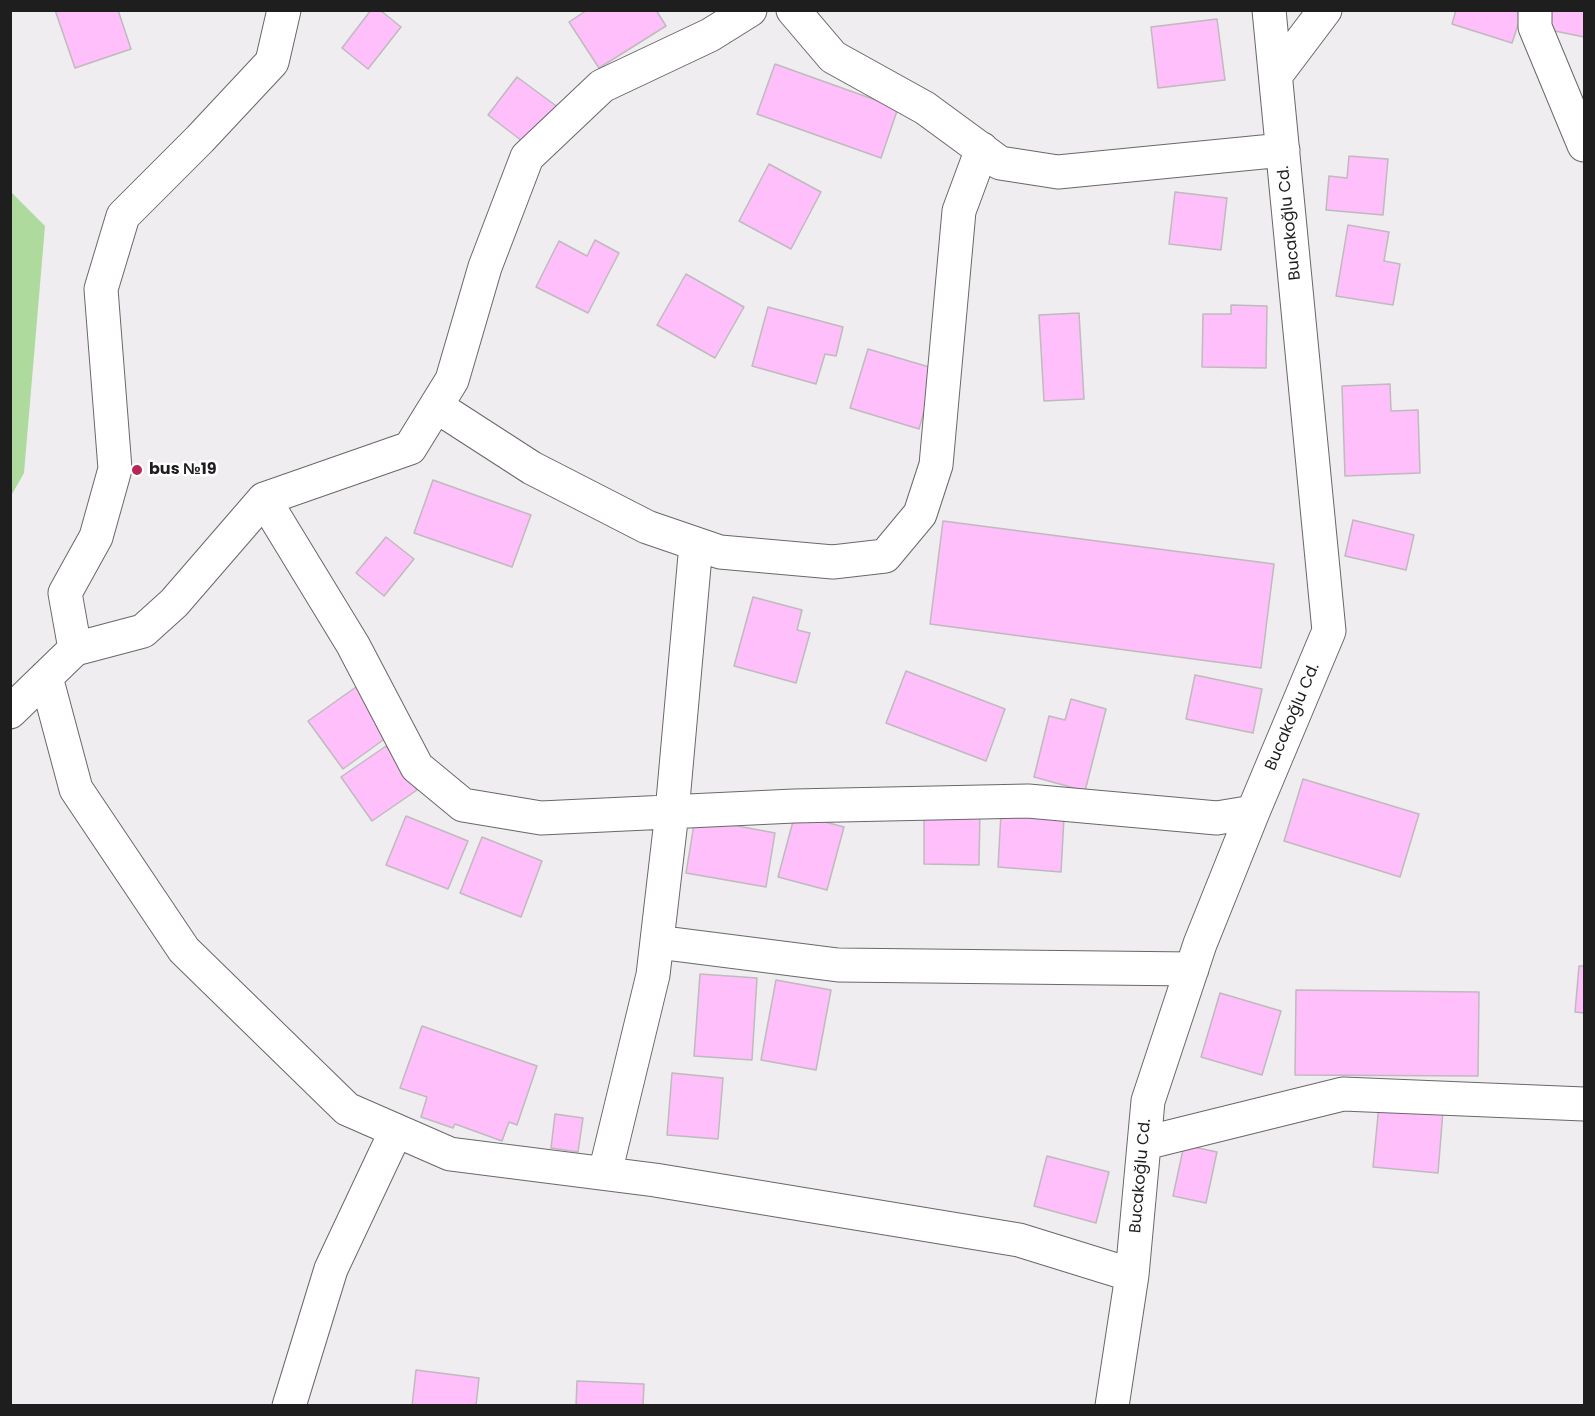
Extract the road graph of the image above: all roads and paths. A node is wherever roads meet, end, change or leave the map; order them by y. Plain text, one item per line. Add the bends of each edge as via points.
1 (284, 10) edge
2 (750, 10) edge
3 (793, 10) edge
4 (1269, 10) edge
5 (1325, 10) edge
6 (1535, 10) edge
7 (1276, 75) junction
8 (1584, 145) edge
9 (982, 149) junction
10 (1282, 150) junction
11 (436, 405) junction
12 (264, 499) junction
13 (696, 544) junction
14 (75, 649) junction
15 (46, 678) junction
16 (10, 712) edge
17 (672, 812) junction
18 (1252, 812) junction
19 (657, 942) junction
20 (1192, 969) junction
21 (1584, 1104) edge
22 (396, 1131) junction
23 (1144, 1143) junction
24 (605, 1173) junction
25 (1132, 1275) junction
26 (289, 1406) edge
27 (1112, 1406) edge

1 - 14 street via 272,62 123,216 101,289 115,469 96,537 65,593
2 - 11 street via 711,35 603,86 526,157 485,267 452,380
3 - 9 street via 833,57 925,108
4 - 7 street, Bucakoğlu Cd.
5 - 7 street
6 - 8 street via 1535,27
7 - 10 street, Bucakoğlu Cd.
9 - 10 street via 1000,163 1058,172
9 - 13 street via 959,211 936,465 920,514 885,556 833,562 720,552
10 - 18 street, Bucakoğlu Cd. via 1329,631
11 - 12 street via 410,448
11 - 13 street via 532,468 647,527
12 - 14 street via 174,603 143,631
12 - 17 street via 353,645 417,768 463,805 541,818
13 - 17 street
14 - 15 street
15 - 16 street
15 - 22 street via 76,789 184,950 347,1109
17 - 18 street via 1028,801 1217,818
17 - 19 street
18 - 20 street, Bucakoğlu Cd.
19 - 20 street via 838,965
19 - 24 street via 653,975
20 - 23 street, Bucakoğlu Cd. via 1148,1101
21 - 23 street via 1343,1094
22 - 24 street via 450,1154
22 - 26 street via 331,1269
23 - 25 street, Bucakoğlu Cd.
24 - 25 street via 1019,1240
25 - 27 street, Bucakoğlu Cd.

